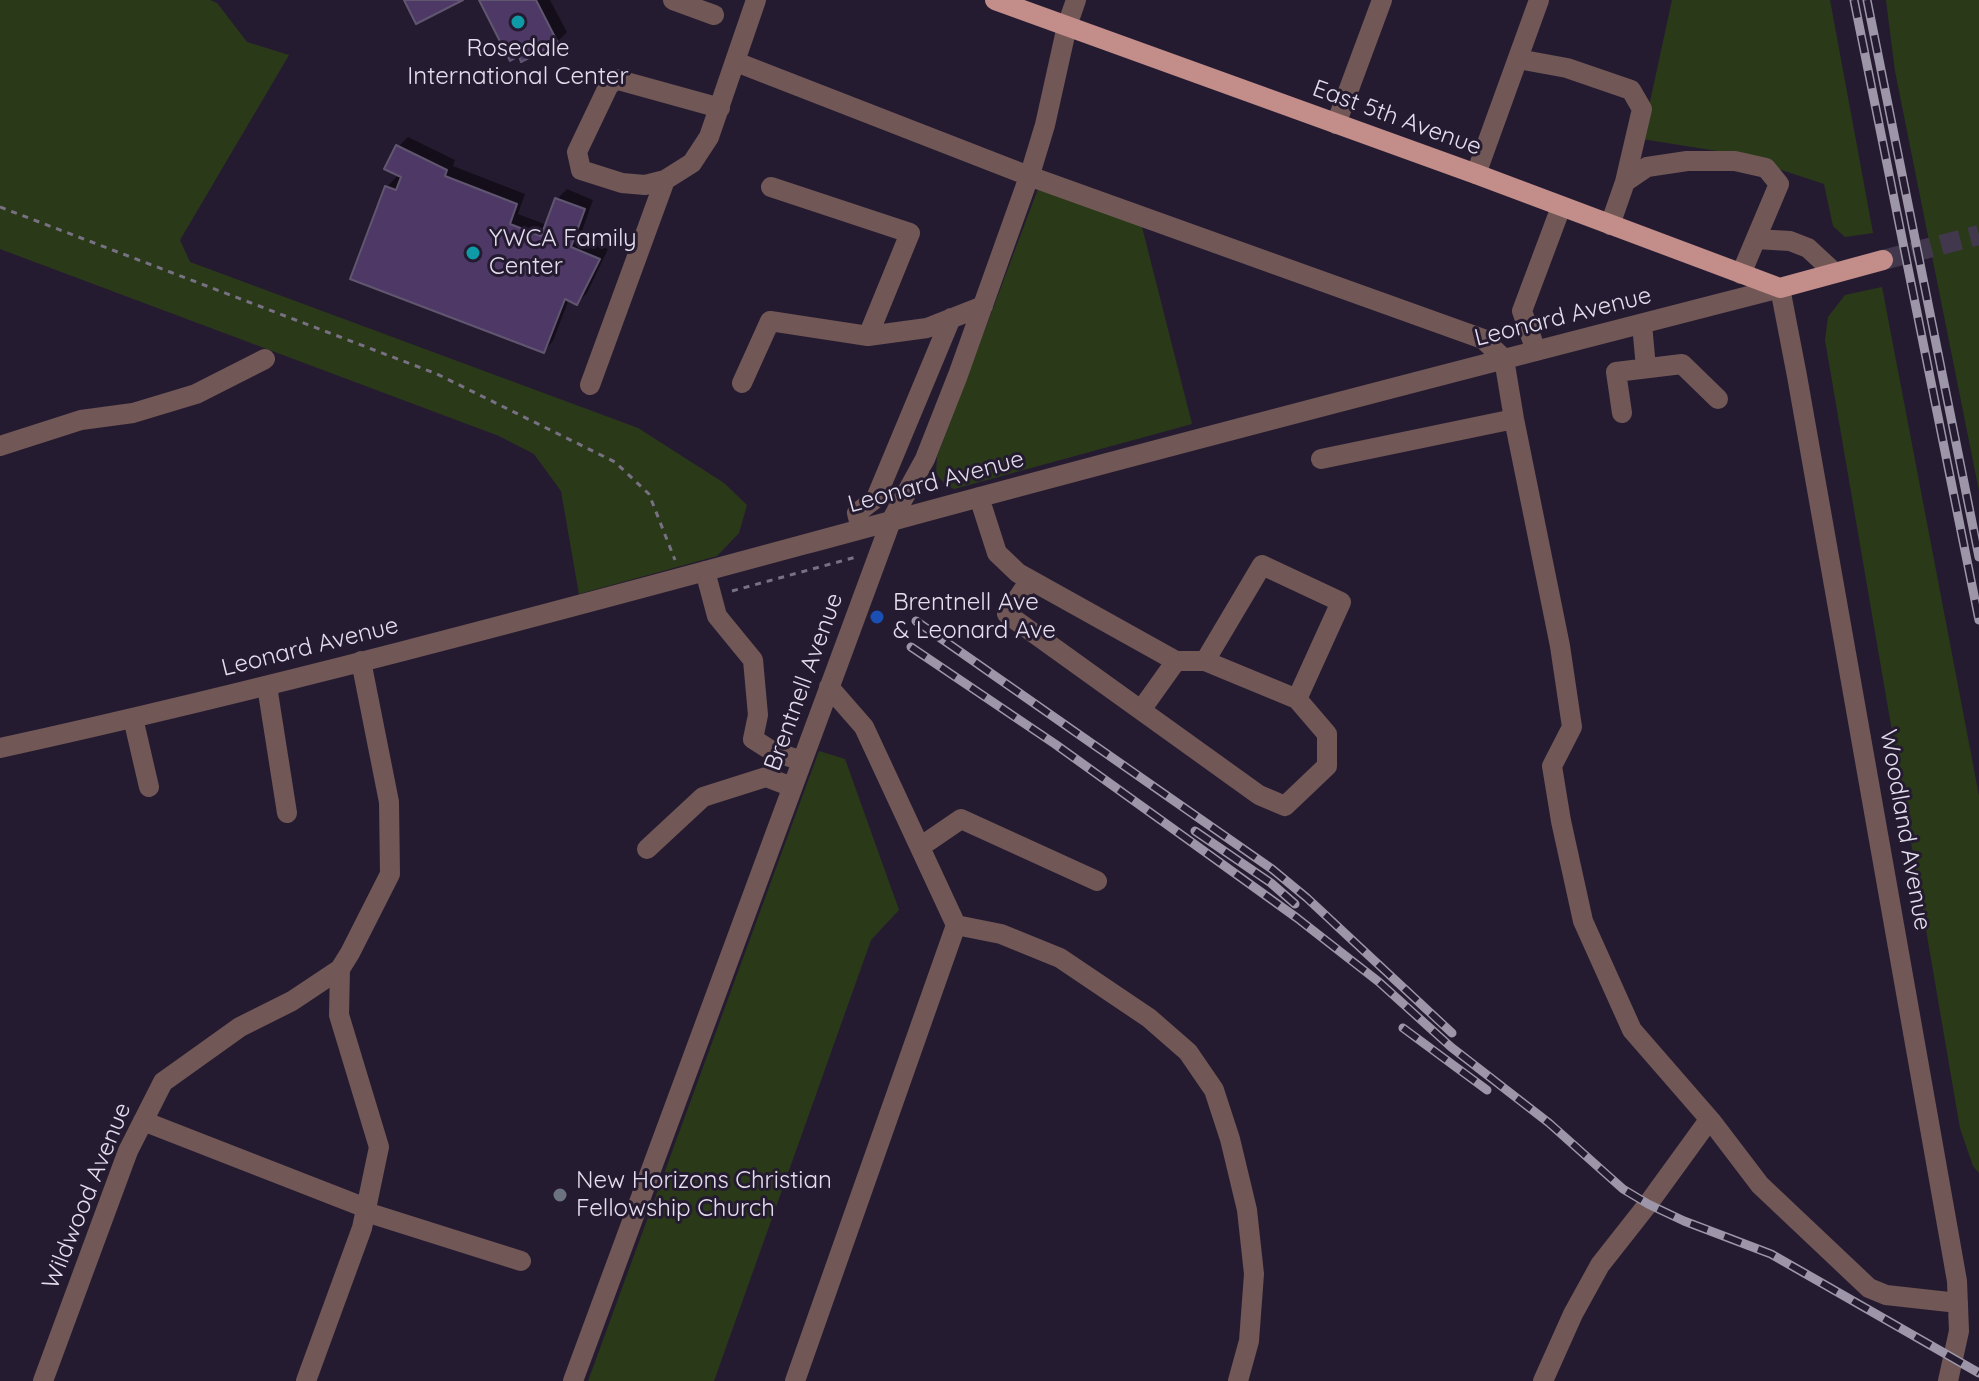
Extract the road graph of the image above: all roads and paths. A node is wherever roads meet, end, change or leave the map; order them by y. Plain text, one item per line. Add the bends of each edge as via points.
1 (673, 0) edge
2 (756, 0) edge
3 (995, 0) edge
4 (1076, 0) edge
5 (1382, 0) edge
6 (1539, 0) edge
7 (714, 15) dead end
8 (1067, 26) junction
9 (1518, 59) junction
10 (736, 62) junction
11 (720, 108) junction
12 (1336, 124) junction
13 (1476, 174) junction
14 (1029, 176) junction
15 (665, 180) junction
16 (1625, 182) junction
17 (771, 187) dead end
18 (0, 207) edge
19 (1561, 207) junction
20 (1610, 225) junction
21 (1756, 239) junction
22 (1883, 260) tunnel mouth
23 (1835, 273) junction
24 (1741, 274) junction
25 (1780, 288) junction
26 (983, 306) junction
27 (951, 318) junction
28 (1642, 324) junction
29 (868, 336) junction
30 (1536, 351) junction
31 (265, 359) dead end
32 (1504, 359) junction
33 (1646, 368) junction
34 (742, 383) dead end
35 (590, 385) dead end
36 (1718, 399) dead end
37 (1622, 413) dead end
38 (1514, 419) junction
39 (0, 446) edge
40 (897, 447) junction
41 (925, 459) junction
42 (1321, 459) dead end
43 (979, 497) junction
44 (891, 521) junction
45 (861, 529) junction
46 (880, 549) junction
47 (705, 571) junction
48 (682, 578) junction
49 (1030, 580) junction
50 (712, 597) junction
51 (361, 661) junction
52 (1176, 661) junction
53 (1205, 661) junction
54 (267, 686) junction
55 (829, 687) junction
56 (1297, 699) junction
57 (1141, 710) junction
58 (133, 718) junction
59 (0, 748) edge
60 (802, 761) junction
61 (149, 787) dead end
62 (792, 787) junction
63 (287, 813) dead end
64 (920, 847) junction
65 (647, 849) dead end
66 (1097, 881) dead end
67 (956, 925) junction
68 (340, 969) junction
69 (1709, 1120) junction
70 (143, 1121) junction
71 (366, 1210) junction
72 (521, 1261) dead end
73 (1958, 1303) junction
74 (43, 1381) edge
75 (306, 1381) edge
76 (573, 1381) edge
77 (795, 1381) edge
78 (1238, 1381) edge
79 (1543, 1381) edge
80 (1948, 1381) edge

1 - 7 street
2 - 10 street
3 - 8 main road, East 5th Avenue
4 - 8 street, Brentnell Avenue
5 - 12 street
6 - 9 street
8 - 12 main road, East 5th Avenue
8 - 14 street, Brentnell Avenue
9 - 13 street
9 - 16 street via 1567,68 1631,90 1642,109
10 - 11 street
10 - 14 street
11 - 15 street via 692,163
11 - 15 street via 615,79 608,87 577,152 581,170 622,183
12 - 13 main road, East 5th Avenue
13 - 19 main road, East 5th Avenue
14 - 26 street, Brentnell Avenue
14 - 32 street via 1483,339
15 - 35 street
16 - 20 street
16 - 21 street via 1647,167 1687,161 1735,161 1766,168 1779,184
17 - 29 street via 910,233
18 - 48 path via 437,374 615,462 649,494
19 - 20 main road, East 5th Avenue
19 - 30 street via 1522,311
20 - 24 main road, East 5th Avenue
21 - 23 street via 1808,248
21 - 24 street
22 - 23 main road, Leonard Avenue
23 - 25 main road, Leonard Avenue
24 - 25 main road, East 5th Avenue
25 - 28 street, Leonard Avenue
25 - 73 street, Woodland Avenue via 1937,1160
26 - 27 street
26 - 41 street, Brentnell Avenue
27 - 29 street via 927,328
27 - 40 street
28 - 30 street, Leonard Avenue
28 - 33 street
29 - 34 street via 770,321
30 - 32 street, Leonard Avenue
31 - 39 street via 196,394 133,413 81,420
32 - 38 street
32 - 43 street, Leonard Avenue
33 - 36 street via 1682,364
33 - 37 street via 1616,372
38 - 42 street
38 - 69 street via 1572,727 1552,766 1583,921 1632,1030
40 - 41 street
40 - 45 street via 876,498 857,513
41 - 44 street, Brentnell Avenue
43 - 44 street, Leonard Avenue
43 - 49 street via 997,553
44 - 45 street, Leonard Avenue
44 - 46 street, Brentnell Avenue
45 - 47 street, Leonard Avenue
46 - 50 path
46 - 55 street, Brentnell Avenue
47 - 48 street, Leonard Avenue
47 - 50 street
48 - 51 street, Leonard Avenue
49 - 52 street
49 - 57 street via 1007,614
50 - 60 street via 717,616 753,660 758,715 753,739
51 - 54 street, Leonard Avenue
51 - 68 street, Wildwood Avenue via 389,802 390,874
52 - 53 street
52 - 57 street
53 - 56 street
53 - 56 street via 1262,565 1341,602
54 - 58 street, Leonard Avenue
54 - 63 street
55 - 60 street, Brentnell Avenue
55 - 64 street via 864,727
56 - 57 street via 1327,734 1327,766 1285,806 1259,795
58 - 59 street, Leonard Avenue
58 - 61 street
60 - 62 street, Brentnell Avenue
62 - 65 street via 766,777 703,797
62 - 76 street, Brentnell Avenue
64 - 66 street via 961,819
64 - 67 street
67 - 77 street
67 - 78 street via 1001,934 1060,958 1149,1018 1188,1052 1214,1090 1247,1210 1254,1274 1249,1341
68 - 70 street, Wildwood Avenue via 240,1027 163,1082
68 - 71 street via 339,1015 379,1147
69 - 73 street via 1760,1185 1869,1288 1886,1295
69 - 79 street via 1600,1265
70 - 71 street
70 - 74 street, Wildwood Avenue
71 - 72 street
71 - 75 street
73 - 80 street, Woodland Avenue via 1959,1331

